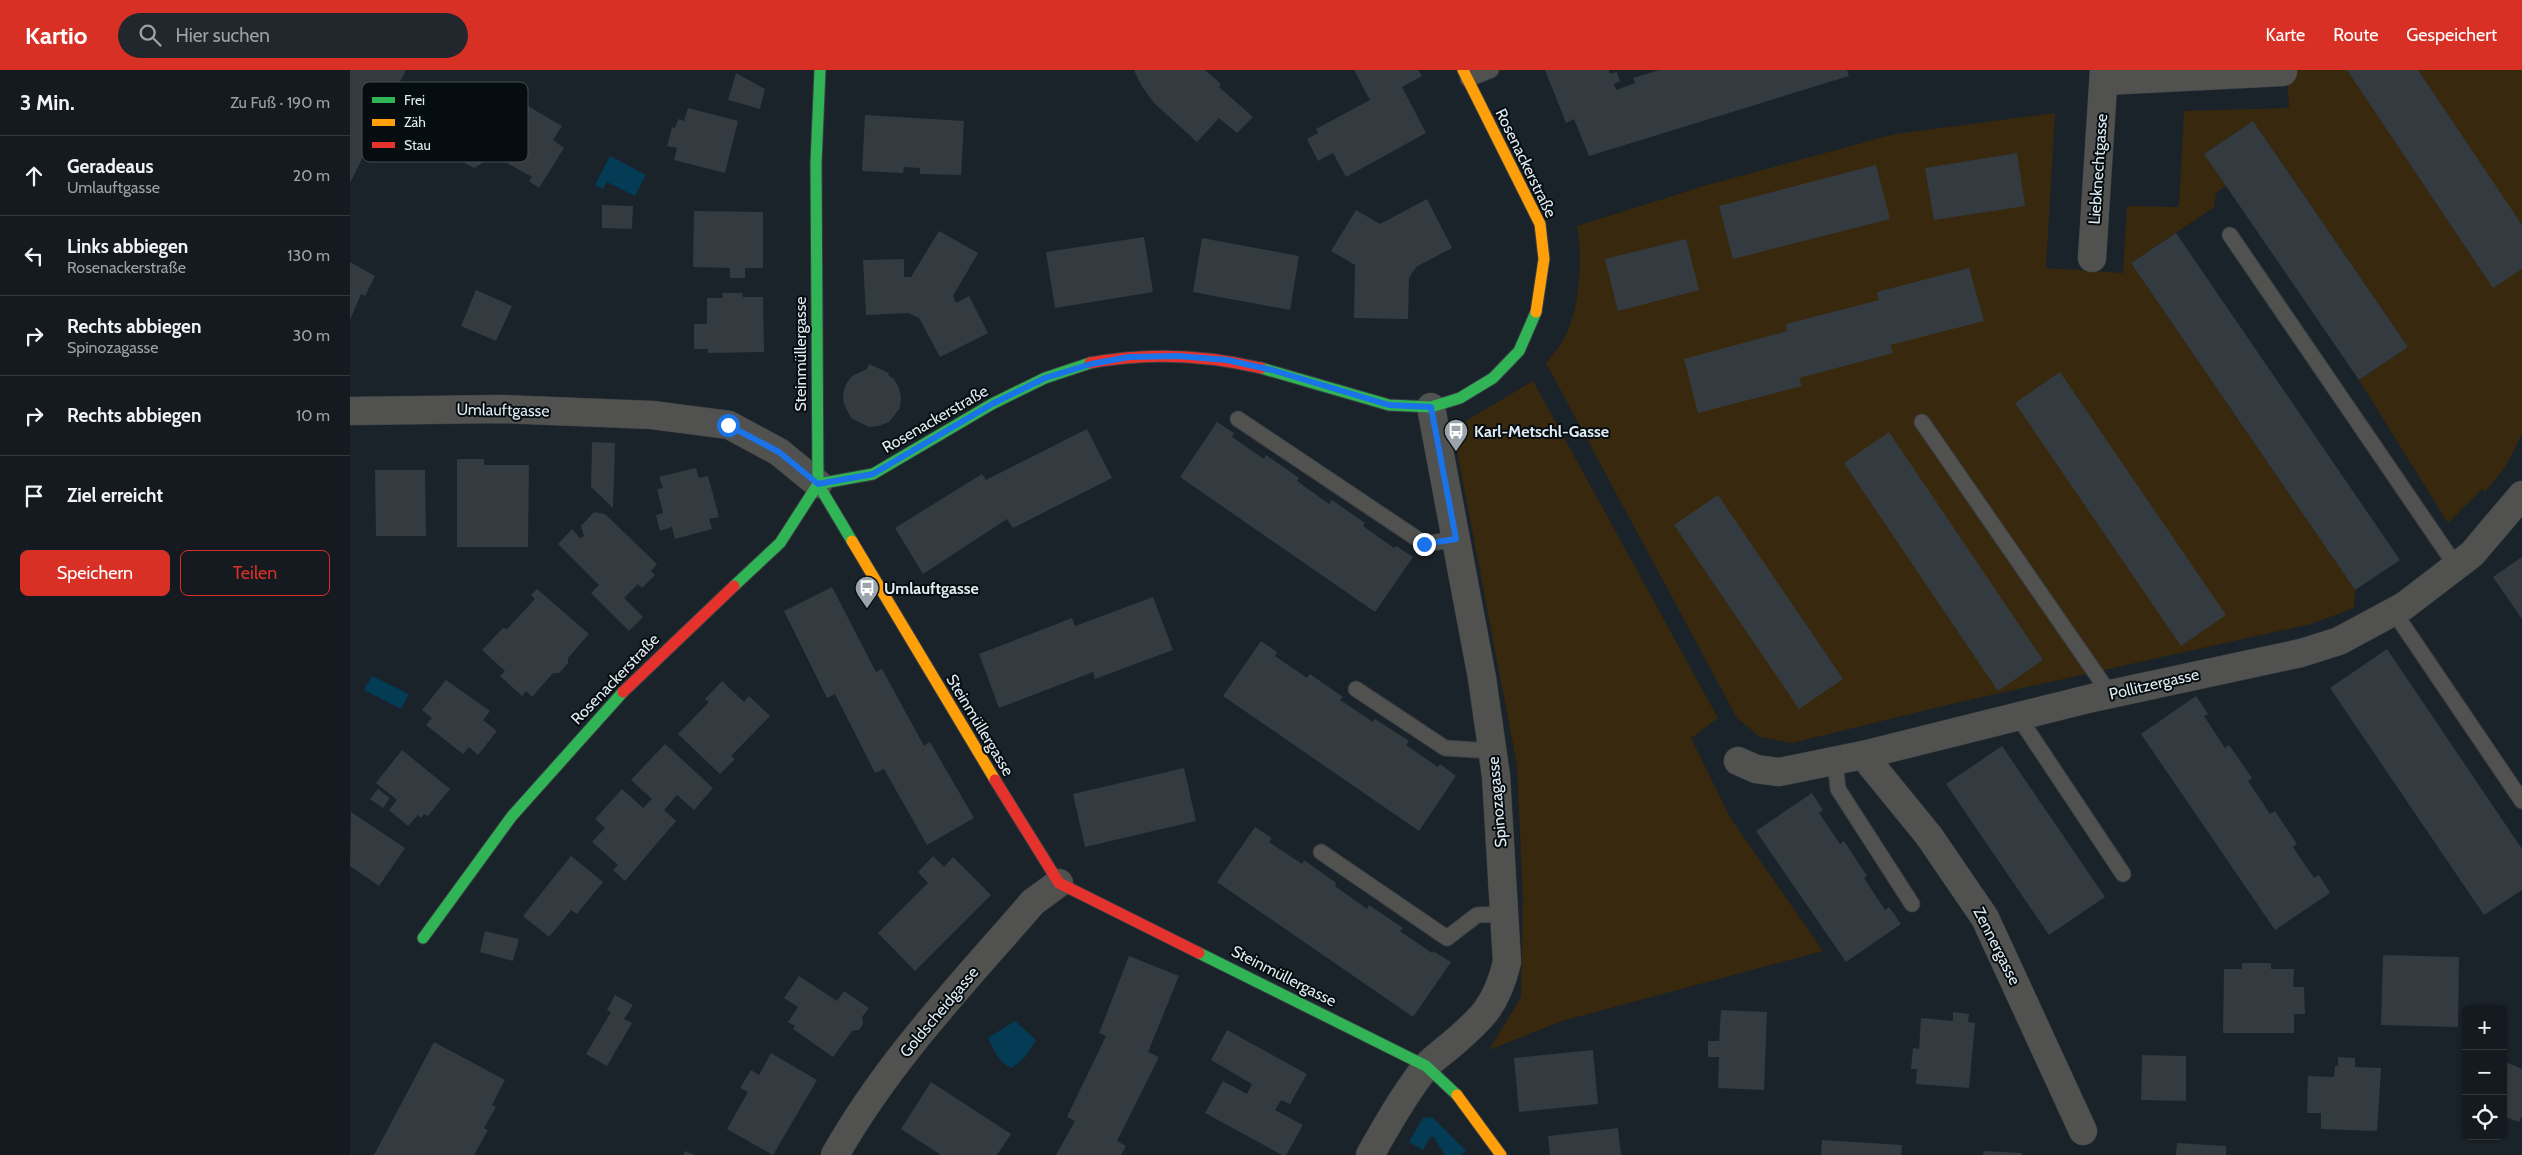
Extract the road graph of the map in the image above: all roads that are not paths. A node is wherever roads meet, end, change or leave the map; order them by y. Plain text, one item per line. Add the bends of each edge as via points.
1 (820, 70) edge
2 (1492, 70) edge
3 (2283, 72) dead end
4 (1466, 75) edge
5 (2104, 76) edge
6 (2230, 235) dead end
7 (2092, 258) dead end
8 (1431, 407) junction
9 (350, 411) edge
10 (1238, 419) dead end
11 (1922, 422) dead end
12 (818, 484) junction
13 (2522, 495) edge
14 (1456, 539) junction
15 (2456, 566) junction
16 (2394, 612) junction
17 (1356, 689) dead end
18 (2110, 694) junction
19 (2018, 716) junction
20 (1493, 750) junction
21 (1863, 755) junction
22 (1835, 760) junction
23 (1738, 761) dead end
24 (2522, 801) edge
25 (1320, 852) dead end
26 (2123, 874) dead end
27 (1058, 883) junction
28 (1912, 904) dead end
29 (1505, 914) junction
30 (423, 938) dead end
31 (1426, 1066) junction
32 (2083, 1131) dead end
33 (835, 1155) edge
34 (1370, 1155) edge
35 (1501, 1155) edge

1 - 12 street, Steinmüllergasse via 816,163
2 - 4 lane
3 - 5 street, Liebknechtgasse
4 - 8 street, Rosenackerstraße via 1540,224 1544,259 1538,308 1519,351 1493,378 1460,398
5 - 7 street, Liebknechtgasse
6 - 15 lane
8 - 12 street, Rosenackerstraße via 1389,405 1227,360 1129,357 1045,378 992,404 873,474
8 - 14 street, Spinozagasse
9 - 12 street, Umlauftgasse via 501,409 652,416 728,425 779,452
10 - 14 lane via 1424,544
11 - 18 lane
12 - 27 street, Steinmüllergasse
12 - 30 street, Rosenackerstraße via 780,543 612,702 512,816
13 - 15 street, Pollitzergasse via 2472,554
14 - 20 street, Spinozagasse
15 - 16 street, Pollitzergasse
16 - 18 street, Pollitzergasse via 2339,641 2302,653
16 - 24 lane
17 - 20 lane via 1445,748
18 - 19 street, Pollitzergasse
19 - 21 street, Pollitzergasse
19 - 26 lane
20 - 29 street, Spinozagasse
21 - 22 street, Pollitzergasse
21 - 32 street, Zennergasse via 1929,836 1985,918
22 - 23 street, Pollitzergasse via 1779,772 1756,769
22 - 28 lane via 1838,789
25 - 29 lane via 1447,938 1476,915
27 - 31 street, Steinmüllergasse
27 - 33 street, Goldscheidgasse via 1033,902 901,1055
29 - 31 street, Spinozagasse via 1507,962 1501,987 1489,1009 1472,1028
31 - 34 street, Spinozagasse
31 - 35 street, Steinmüllergasse via 1461,1099

